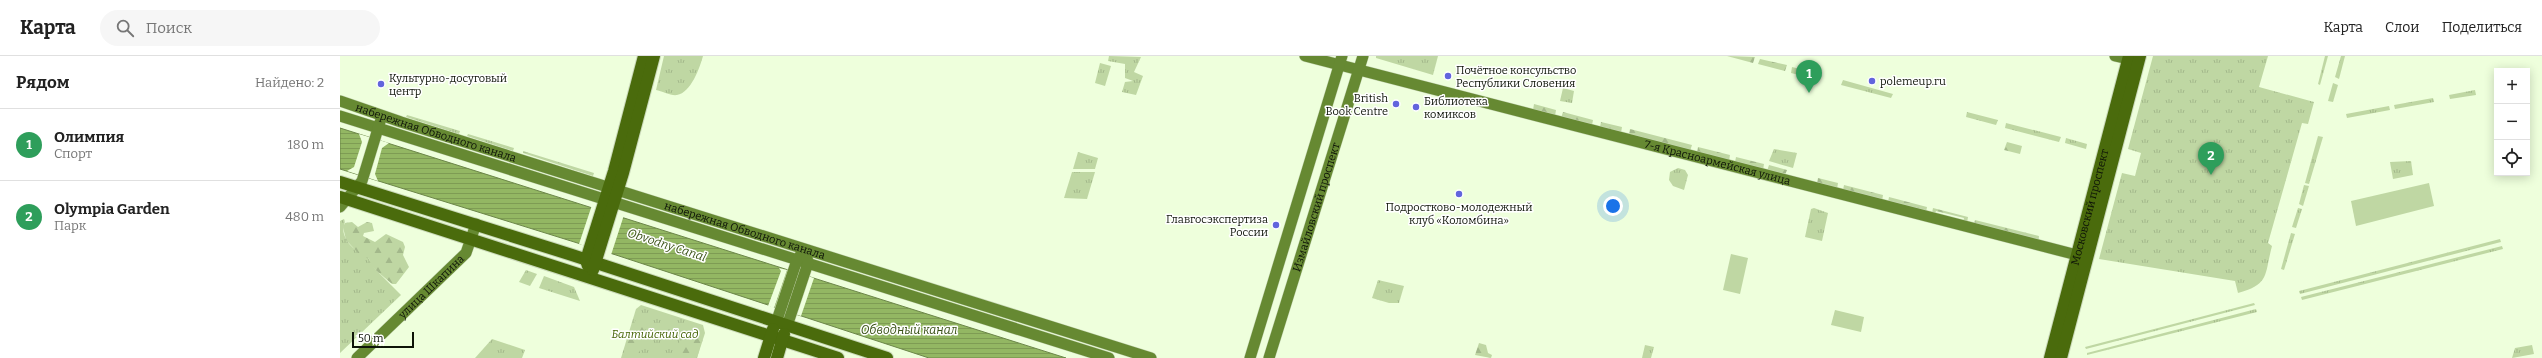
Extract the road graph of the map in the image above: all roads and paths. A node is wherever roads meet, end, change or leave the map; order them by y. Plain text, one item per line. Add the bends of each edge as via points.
1 (644, 56) edge
2 (654, 56) edge
3 (1305, 56) edge
4 (1363, 56) edge
5 (2115, 56) edge
6 (2140, 56) edge
7 (2128, 58) edge
8 (1340, 60) edge
9 (1359, 70) junction
10 (340, 101) edge
11 (382, 115) junction
12 (340, 116) edge
13 (378, 128) junction
14 (340, 182) edge
15 (358, 188) junction
16 (613, 189) junction
17 (342, 201) edge
18 (608, 205) junction
19 (476, 224) junction
20 (471, 238) junction
21 (805, 249) junction
22 (2077, 255) junction
23 (796, 260) junction
24 (591, 261) junction
25 (808, 263) junction
26 (590, 277) junction
27 (782, 324) junction
28 (771, 337) junction
29 (782, 340) junction
30 (357, 358) edge
31 (764, 358) edge
32 (777, 358) edge
33 (838, 358) edge
34 (886, 358) edge
35 (1109, 358) edge
36 (1151, 358) edge
37 (1250, 358) edge
38 (1269, 358) edge
39 (2050, 358) edge
40 (2061, 358) edge

1 - 16 main road
2 - 16 main road
3 - 8 main road, 7-я Красноармейская улица
4 - 9 main road, Измайловский проспект
5 - 7 main road
6 - 40 main road, Московский проспект
7 - 22 main road, Московский проспект
8 - 9 main road, 7-я Красноармейская улица
8 - 37 main road, Измайловский проспект
9 - 22 main road, 7-я Красноармейская улица
9 - 38 main road, Измайловский проспект
10 - 11 main road, набережная Обводного канала
11 - 13 main road
11 - 16 main road, набережная Обводного канала
12 - 13 main road, набережная Обводного канала
13 - 15 main road via 364,177
13 - 18 main road, набережная Обводного канала
14 - 15 main road
15 - 17 main road
15 - 19 main road
16 - 18 main road
16 - 21 main road, набережная Обводного канала
17 - 20 main road
18 - 23 main road, набережная Обводного канала
18 - 24 main road
19 - 20 main road, улица Шкапина
19 - 24 main road
20 - 26 main road
20 - 30 main road, улица Шкапина via 466,253
21 - 23 main road
21 - 25 main road
21 - 36 main road, набережная Обводного канала
22 - 39 main road, Московский проспект
23 - 25 main road, набережная Обводного канала
23 - 27 main road via 780,310
24 - 26 main road
24 - 27 main road
25 - 27 main road via 791,313
25 - 35 main road, набережная Обводного канала
26 - 28 main road
27 - 28 main road
27 - 29 main road
27 - 34 main road
28 - 29 main road
28 - 31 main road
29 - 32 main road
29 - 33 main road

